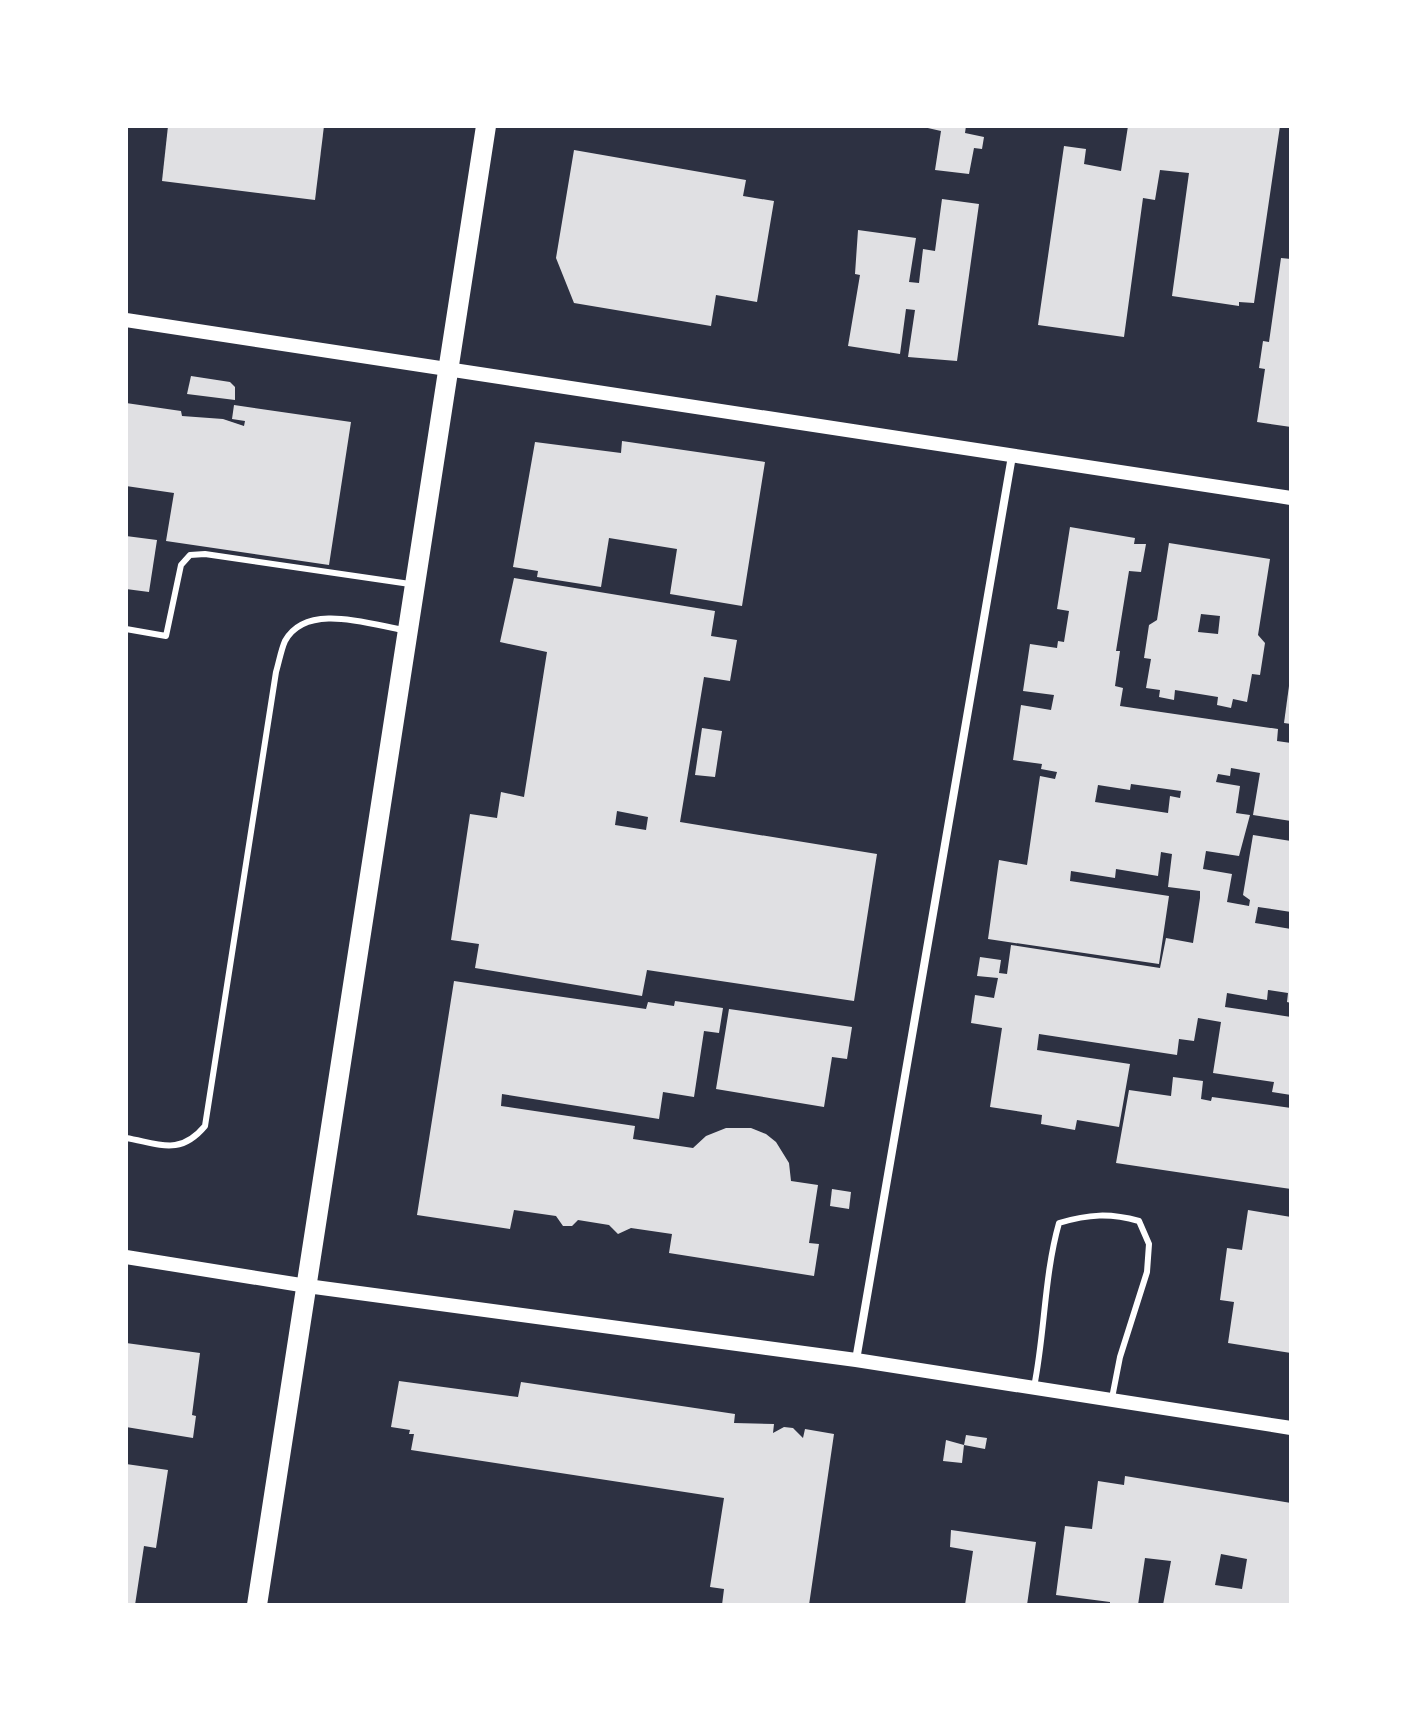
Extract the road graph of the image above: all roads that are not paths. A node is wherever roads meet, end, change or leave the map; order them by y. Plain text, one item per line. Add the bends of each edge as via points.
1 (486, 126) edge
2 (126, 320) edge
3 (446, 369) junction
4 (1012, 456) junction
5 (1291, 498) edge
6 (414, 585) junction
7 (126, 629) edge
8 (407, 630) junction
9 (126, 1138) edge
10 (126, 1257) edge
11 (307, 1286) junction
12 (856, 1360) junction
13 (1034, 1389) junction
14 (1111, 1402) junction
15 (1291, 1428) edge
16 (257, 1605) edge

1 - 3 main road
2 - 3 street
3 - 4 street
3 - 6 main road
4 - 5 street
4 - 12 street
6 - 7 lane via 190,555 181,565 166,636
6 - 8 main road
8 - 9 lane via 328,618 307,621 285,642 205,1126 194,1140 178,1147
8 - 11 main road
10 - 11 street
11 - 12 street
11 - 16 main road
12 - 13 street
13 - 14 street
13 - 14 lane via 1059,1223 1114,1214 1139,1221 1149,1244 1147,1272
14 - 15 street

